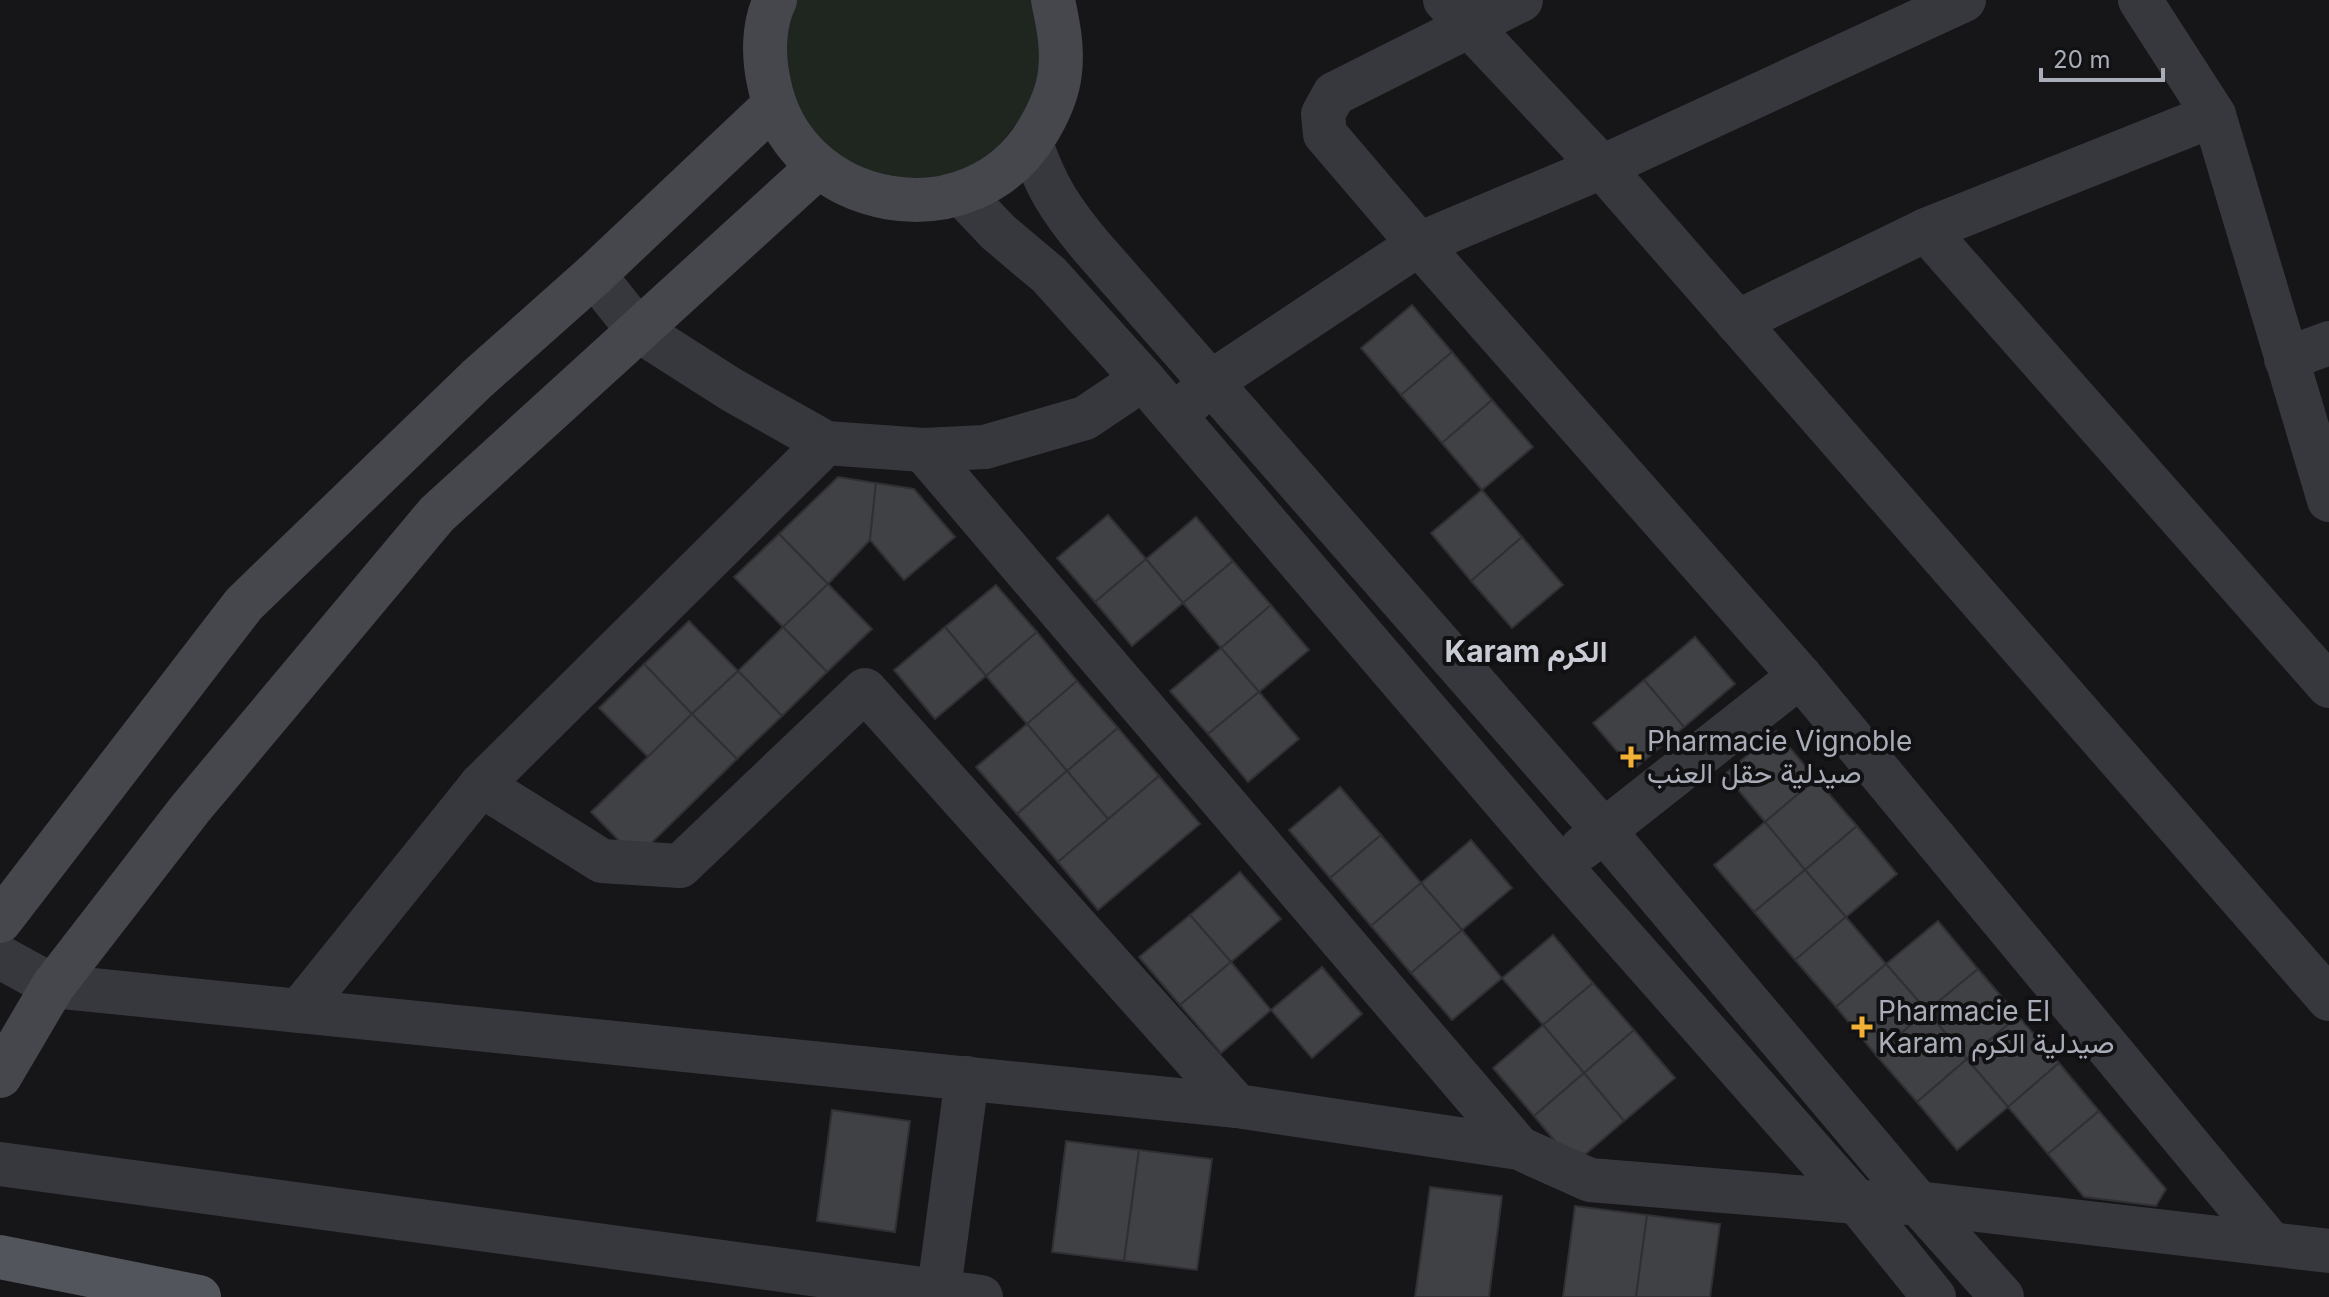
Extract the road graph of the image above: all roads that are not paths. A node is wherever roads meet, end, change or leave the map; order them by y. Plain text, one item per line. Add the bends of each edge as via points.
1 (775, 0) edge
2 (1053, 0) edge
3 (1521, 0) edge
4 (1964, 0) edge
5 (2140, 0) edge
6 (1457, 13) edge
7 (773, 106) junction
8 (2214, 115) junction
9 (1031, 143) junction
10 (818, 167) junction
11 (1602, 167) junction
12 (961, 193) junction
13 (1926, 230) junction
14 (1419, 244) junction
15 (594, 275) junction
16 (1737, 322) junction
17 (638, 330) junction
18 (2329, 343) edge
19 (2286, 359) junction
20 (1143, 379) junction
21 (1211, 382) junction
22 (1174, 418) junction
23 (826, 443) junction
24 (923, 450) junction
25 (2329, 500) edge
26 (1800, 676) junction
27 (2329, 686) edge
28 (481, 785) junction
29 (1604, 831) junction
30 (1559, 865) junction
31 (0, 921) edge
32 (0, 957) edge
33 (53, 986) junction
34 (2329, 999) edge
35 (299, 1011) junction
36 (0, 1076) edge
37 (967, 1078) junction
38 (1237, 1106) junction
39 (1519, 1148) junction
40 (0, 1164) edge
41 (1857, 1202) junction
42 (1918, 1203) junction
43 (2271, 1244) junction
44 (2329, 1251) edge
45 (0, 1257) edge
46 (953, 1295) edge
47 (199, 1297) edge
48 (1934, 1297) edge
49 (2002, 1297) edge

1 - 7 main road via 764,58
2 - 9 main road via 1061,37 1060,74 1050,110
3 - 6 street
4 - 11 street
5 - 8 street
6 - 11 street
6 - 14 street via 1334,94 1323,114 1325,134
7 - 10 main road via 792,140
7 - 15 main road
8 - 13 street
8 - 19 street
9 - 12 main road via 1000,173
9 - 21 street via 1044,181 1065,214
10 - 12 main road via 850,187 886,199 924,201
10 - 17 main road
11 - 14 street
11 - 16 street
12 - 20 street via 1049,275
13 - 16 street
13 - 27 street
14 - 21 street
14 - 26 street
15 - 17 street
15 - 31 main road via 477,379 244,604
16 - 34 street
17 - 23 street
17 - 33 main road via 437,514 190,809
18 - 19 street
19 - 25 street
20 - 22 street
20 - 24 street via 1085,418 985,447
21 - 22 street
21 - 29 street
22 - 30 street
23 - 24 street
23 - 28 street
24 - 39 street
26 - 29 street
26 - 43 street
28 - 35 street
28 - 38 street via 602,861 680,866 865,690
29 - 30 street
29 - 42 street
30 - 41 street
32 - 33 street
33 - 35 street
33 - 36 main road
35 - 37 street
37 - 38 street
37 - 46 street
38 - 39 street
39 - 41 street via 1590,1180
40 - 46 street
41 - 42 street
41 - 48 street
42 - 43 street
42 - 49 street
43 - 44 street
45 - 47 main road

